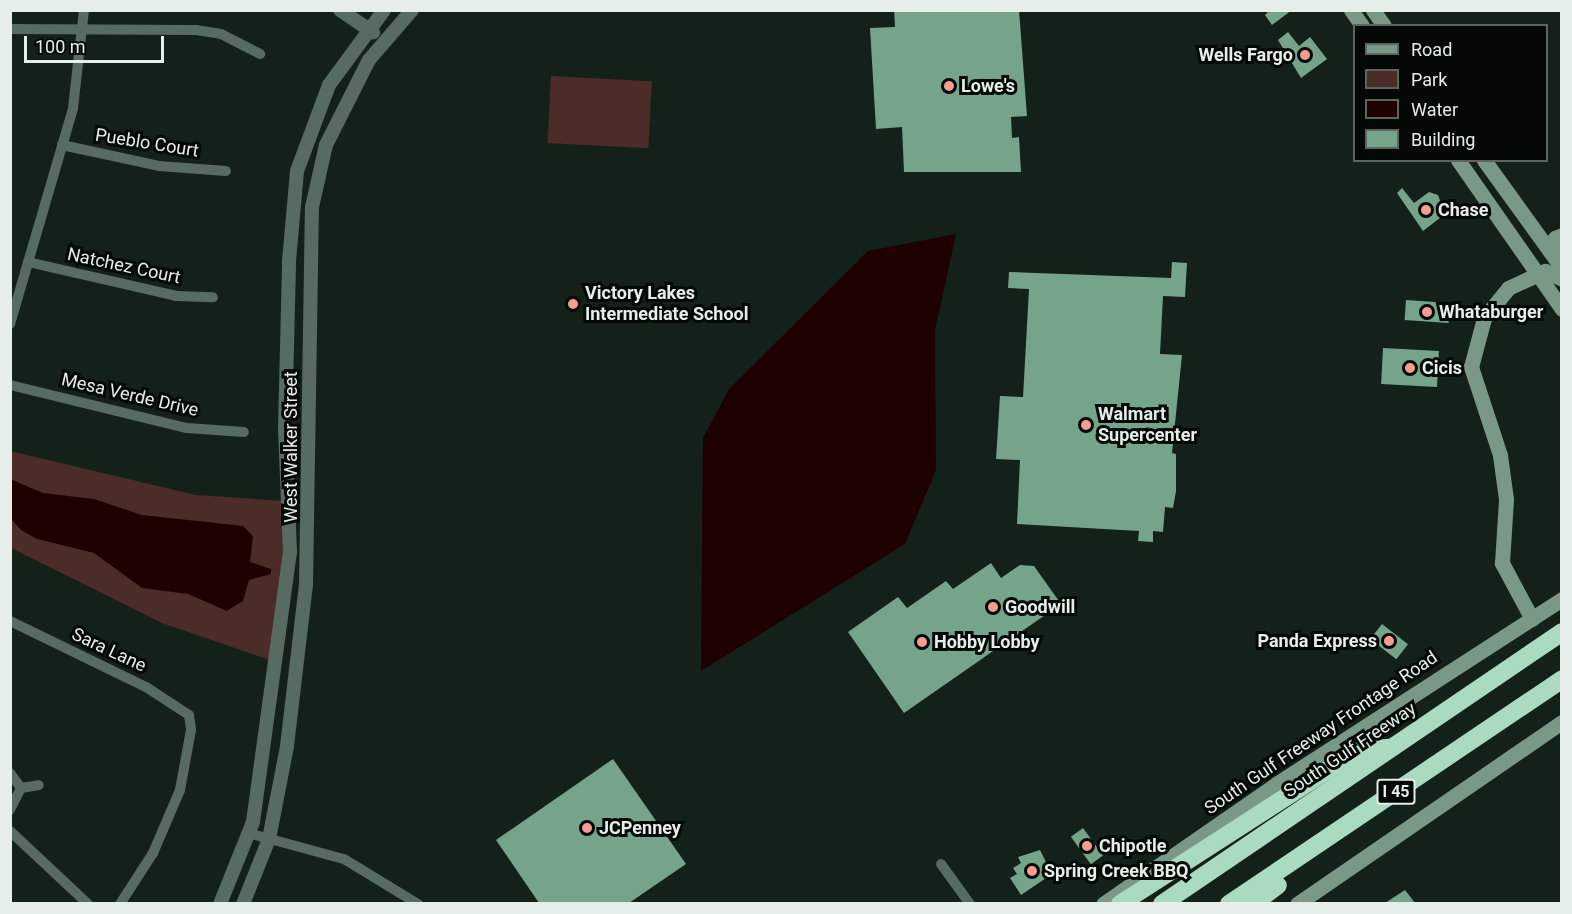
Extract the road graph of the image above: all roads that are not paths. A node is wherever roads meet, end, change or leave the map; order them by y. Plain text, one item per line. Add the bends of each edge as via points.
1 (84, 10) edge
2 (340, 10) edge
3 (412, 10) edge
4 (1351, 10) edge
5 (1373, 10) edge
6 (378, 12) edge
7 (1361, 24) edge
8 (1383, 24) edge
9 (10, 28) edge
10 (83, 29) junction
11 (365, 30) junction
12 (387, 35) junction
13 (260, 54) dead end
14 (62, 145) junction
15 (1459, 162) edge
16 (1486, 162) edge
17 (226, 171) dead end
18 (1506, 229) junction
19 (1562, 235) edge
20 (1555, 250) edge
21 (28, 262) junction
22 (1562, 268) edge
23 (1537, 274) junction
24 (1562, 279) edge
25 (213, 297) dead end
26 (1562, 309) edge
27 (10, 324) edge
28 (10, 385) edge
29 (244, 432) dead end
30 (1562, 599) edge
31 (1532, 619) junction
32 (10, 621) edge
33 (1562, 632) edge
34 (1562, 679) edge
35 (1562, 722) edge
36 (1391, 748) junction
37 (10, 773) edge
38 (39, 785) dead end
39 (21, 788) junction
40 (1393, 794) junction
41 (10, 810) edge
42 (10, 831) edge
43 (248, 833) junction
44 (269, 838) junction
45 (941, 864) dead end
46 (88, 903) edge
47 (120, 903) edge
48 (220, 903) edge
49 (243, 903) edge
50 (418, 903) edge
51 (970, 903) edge
52 (1103, 903) edge
53 (1120, 903) edge
54 (1162, 903) edge
55 (1229, 903) edge
56 (1252, 903) edge
57 (1297, 903) edge

1 - 10 street
2 - 11 street
3 - 12 street, West Walker Street
4 - 7 main road
5 - 8 main road
6 - 11 street, West Walker Street
6 - 12 street
9 - 10 street
10 - 13 street via 196,30 221,34
10 - 14 street via 73,108
11 - 12 street
11 - 43 street, West Walker Street via 329,85 297,171 289,261 285,429 290,552 272,706
12 - 44 street, West Walker Street via 326,146 312,207 307,574 287,746
14 - 17 street, Pueblo Court via 159,166
14 - 21 street
15 - 18 main road
16 - 20 main road
18 - 20 main road via 1536,250
18 - 23 main road
19 - 20 main road via 1555,238
20 - 22 main road
21 - 25 street, Natchez Court via 176,296
21 - 27 street
23 - 24 main road via 1551,271
23 - 26 main road
23 - 31 main road via 1534,282 1505,297 1484,318 1471,367 1500,455 1506,499 1502,563
28 - 29 street, Mesa Verde Drive via 188,428
30 - 31 main road, South Gulf Freeway Frontage Road
31 - 52 main road, South Gulf Freeway Frontage Road via 1276,784
32 - 47 street, Sara Lane via 146,687 189,715 188,751 176,799 153,853
33 - 36 highway, South Gulf Freeway / I 45
34 - 40 highway, I 45
35 - 57 main road
36 - 53 highway via 1359,750
36 - 54 highway, South Gulf Freeway / I 45
37 - 39 street
38 - 39 street
39 - 41 street
40 - 55 highway, I 45
40 - 56 highway
42 - 46 street
43 - 44 street
43 - 48 street, West Walker Street
44 - 49 street, West Walker Street
44 - 50 street via 344,859
45 - 51 street

